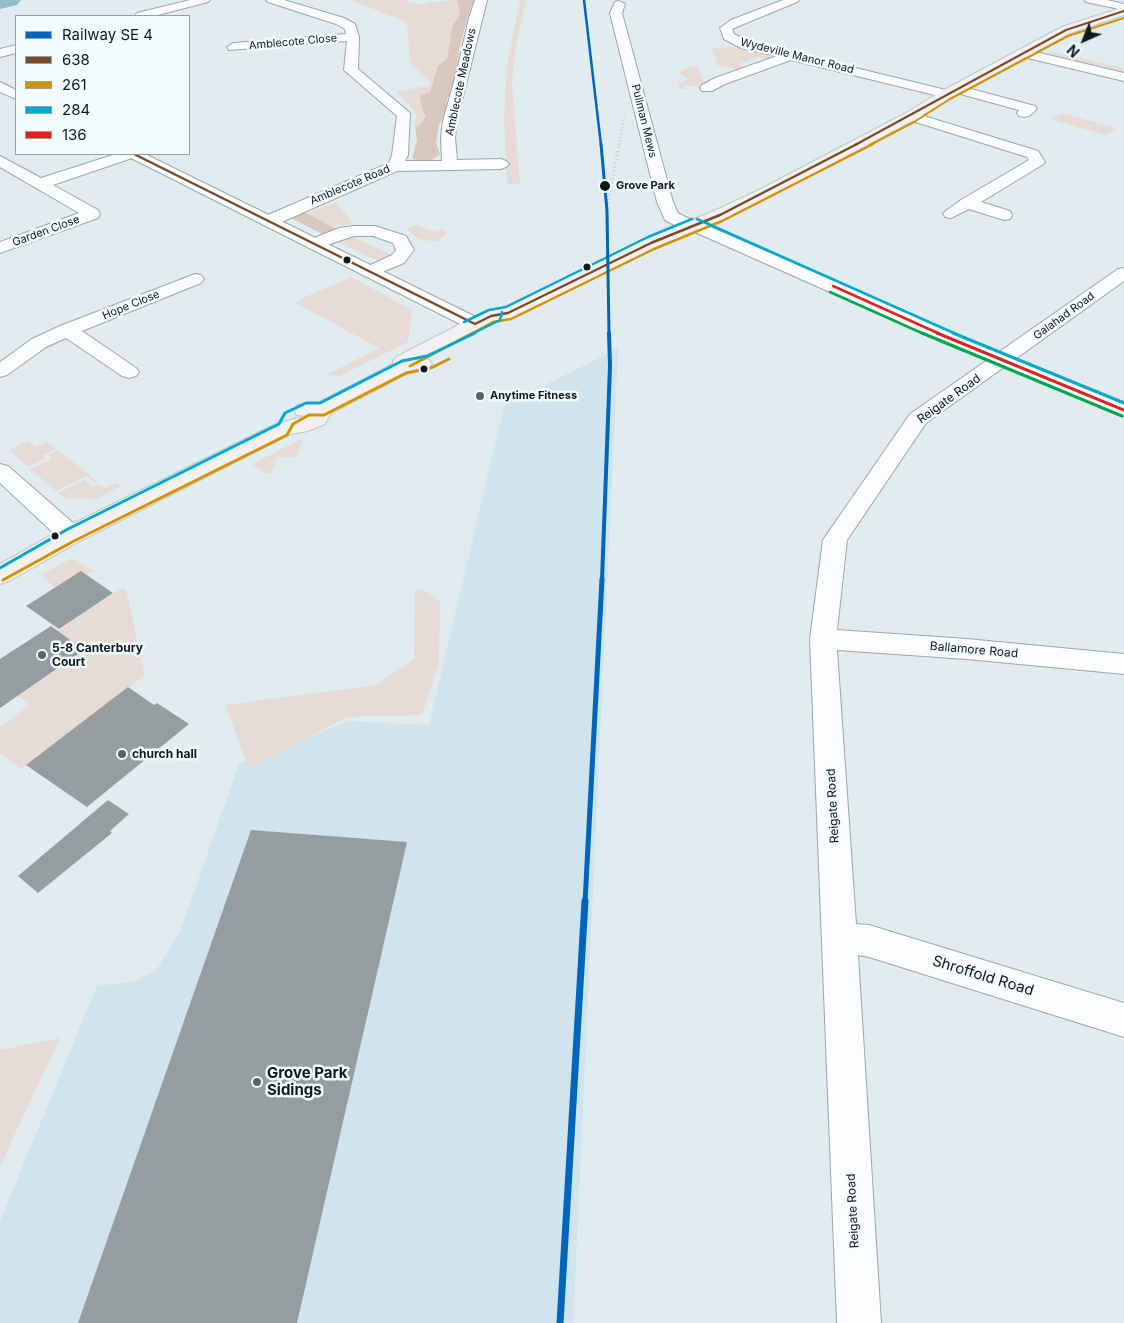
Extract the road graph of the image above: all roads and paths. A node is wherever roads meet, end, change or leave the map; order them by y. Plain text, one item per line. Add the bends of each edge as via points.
1 (204, 0) edge
2 (272, 0) edge
3 (481, 0) edge
4 (794, 0) edge
5 (1090, 0) edge
6 (619, 4) dead end
7 (1122, 12) edge
8 (145, 15) edge
9 (353, 37) junction
10 (1036, 46) junction
11 (233, 47) dead end
12 (15, 49) edge
13 (0, 53) edge
14 (1023, 53) junction
15 (790, 56) junction
16 (1124, 66) edge
17 (1124, 77) edge
18 (0, 86) edge
19 (708, 88) dead end
20 (952, 92) junction
21 (15, 94) edge
22 (1030, 109) dead end
23 (911, 116) junction
24 (127, 155) edge
25 (136, 155) edge
26 (0, 161) edge
27 (501, 164) dead end
28 (450, 165) junction
29 (395, 166) junction
30 (40, 184) junction
31 (967, 203) junction
32 (951, 212) dead end
33 (1004, 214) dead end
34 (269, 221) junction
35 (692, 226) junction
36 (315, 244) junction
37 (0, 248) edge
38 (370, 272) junction
39 (1124, 272) edge
40 (195, 279) dead end
41 (67, 330) junction
42 (476, 331) junction
43 (1003, 360) junction
44 (0, 371) edge
45 (129, 372) dead end
46 (1124, 410) edge
47 (0, 471) edge
48 (71, 535) junction
49 (0, 575) edge
50 (823, 639) junction
51 (1124, 664) edge
52 (840, 936) junction
53 (1124, 1020) edge
54 (859, 1323) edge

1 - 8 street
2 - 9 street via 345,23 351,27
3 - 28 street, Amblecote Meadows via 450,121
4 - 15 street, Wydeville Manor Road via 726,28 728,36 734,40
5 - 7 street
6 - 35 street, Pullman Mews via 616,12 666,202 671,216
7 - 10 main road via 1076,25
9 - 11 street, Amblecote Close
9 - 29 street, Amblecote Road via 350,70 403,113 400,154
10 - 14 main road
10 - 16 street
12 - 13 street
14 - 17 street
14 - 20 main road
15 - 19 street
15 - 20 street, Wydeville Manor Road
18 - 21 street
20 - 22 street, Wydeville Manor Road
20 - 23 main road
23 - 31 street via 1040,154 1037,162
23 - 35 main road via 770,191
24 - 30 street
25 - 34 street
26 - 30 street, Garden Close
27 - 28 street
28 - 29 street
29 - 34 street, Amblecote Road
30 - 37 street, Garden Close via 92,214
31 - 32 street
31 - 33 street
34 - 36 street
35 - 42 main road via 508,313 506,324
35 - 43 street, Pullman Mews
36 - 38 street
36 - 38 street via 354,231 374,232 400,240 405,250 403,254
38 - 42 street
39 - 43 street, Galahad Road
40 - 41 street, Hope Close
41 - 44 street, Hope Close via 39,344
41 - 45 street
42 - 48 main road via 403,361 404,367 300,426 284,428
43 - 46 street, Pullman Mews
43 - 50 street, Reigate Road via 918,420 835,540
47 - 48 street
48 - 49 main road
50 - 51 street, Ballamore Road
50 - 52 street, Reigate Road
52 - 53 street, Shroffold Road via 878,944
52 - 54 street, Reigate Road

